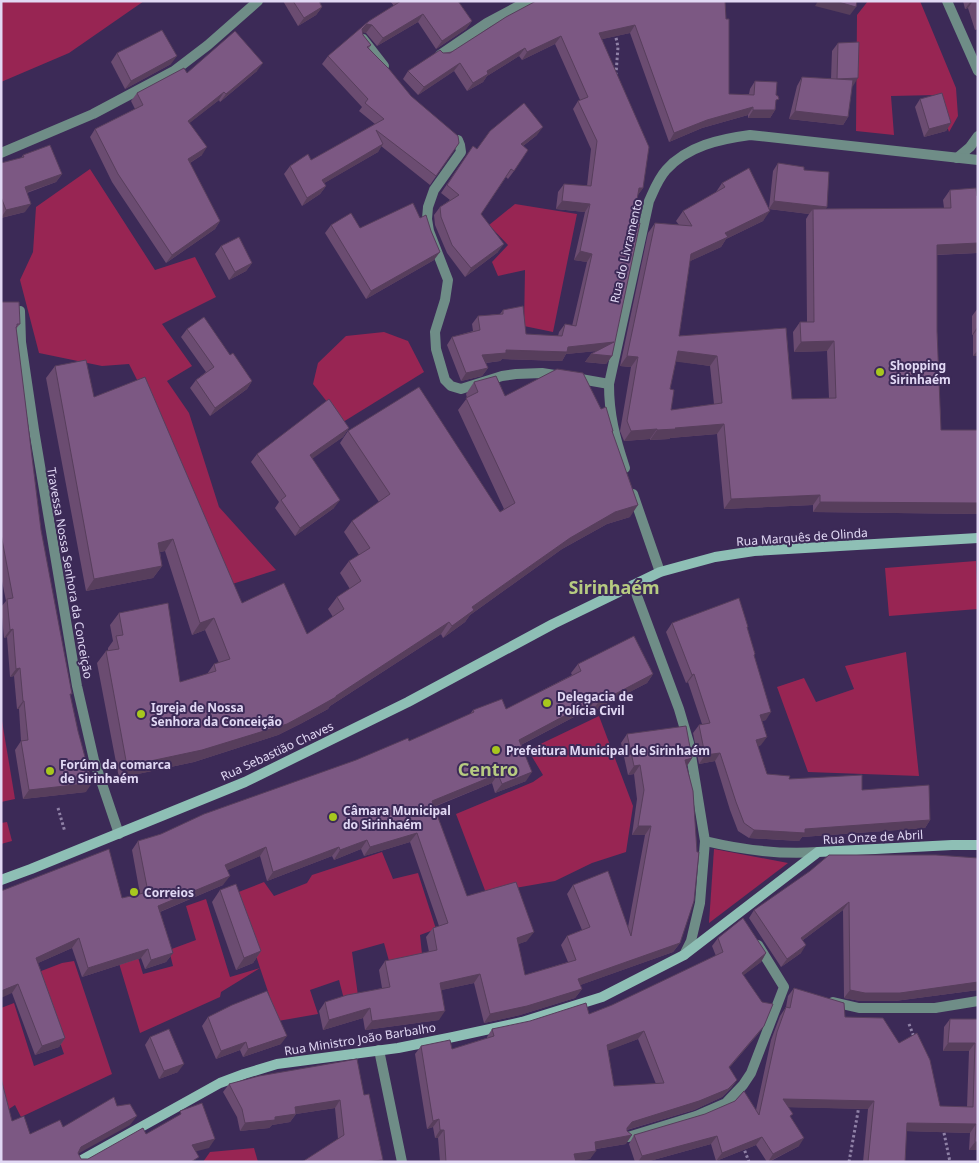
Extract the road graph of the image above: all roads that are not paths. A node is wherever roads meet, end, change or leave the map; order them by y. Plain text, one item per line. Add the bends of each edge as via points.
1 (258, 1) edge
2 (528, 1) edge
3 (947, 1) edge
4 (363, 39) edge
5 (440, 55) edge
6 (978, 71) edge
7 (391, 75) edge
8 (978, 136) edge
9 (454, 137) edge
10 (1, 153) edge
11 (957, 158) junction
12 (978, 160) edge
13 (20, 311) edge
14 (609, 384) junction
15 (978, 538) edge
16 (660, 572) junction
17 (633, 585) junction
18 (553, 624) joint
19 (119, 834) junction
20 (705, 840) junction
21 (978, 845) edge
22 (818, 852) junction
23 (1, 880) edge
24 (753, 938) edge
25 (684, 955) junction
26 (820, 998) edge
27 (978, 1001) edge
28 (379, 1050) junction
29 (628, 1137) edge
30 (78, 1162) edge
31 (402, 1162) edge

1 - 10 street via 174,71 93,114
2 - 5 street via 487,23
3 - 6 street
4 - 7 street
8 - 11 street
9 - 14 street via 460,144 460,152 434,190 427,219 448,280 435,332 445,380 461,389 502,376 536,373
11 - 12 street, Rua do Livramento
11 - 14 street, Rua do Livramento via 750,135 714,142 687,153 664,171 649,201
13 - 19 street, Travessa Nossa Senhora da Conceição via 21,342 34,430 77,686 94,760
14 - 16 street, Rua do Livramento via 611,425
15 - 16 main road, Rua Marquês de Olinda via 754,551 715,557
16 - 17 main road, Rua Marquês de Olinda
17 - 18 main road, Rua Marquês de Olinda
17 - 20 street via 689,743
18 - 19 main road, Rua Sebastião Chaves via 408,702 246,782
19 - 23 main road, Rua Sebastião Chaves
20 - 22 street via 771,853
20 - 25 street via 700,904
21 - 22 main road, Rua Onze de Abril
22 - 25 main road, Rua Onze de Abril via 740,917
24 - 29 street via 788,989 751,1073 726,1103
25 - 28 main road, Rua Ministro João Barbalho via 602,997 522,1022
26 - 27 street via 859,1008 935,1008
28 - 30 main road, Rua Ministro João Barbalho via 277,1064 244,1074 220,1083
28 - 31 street

